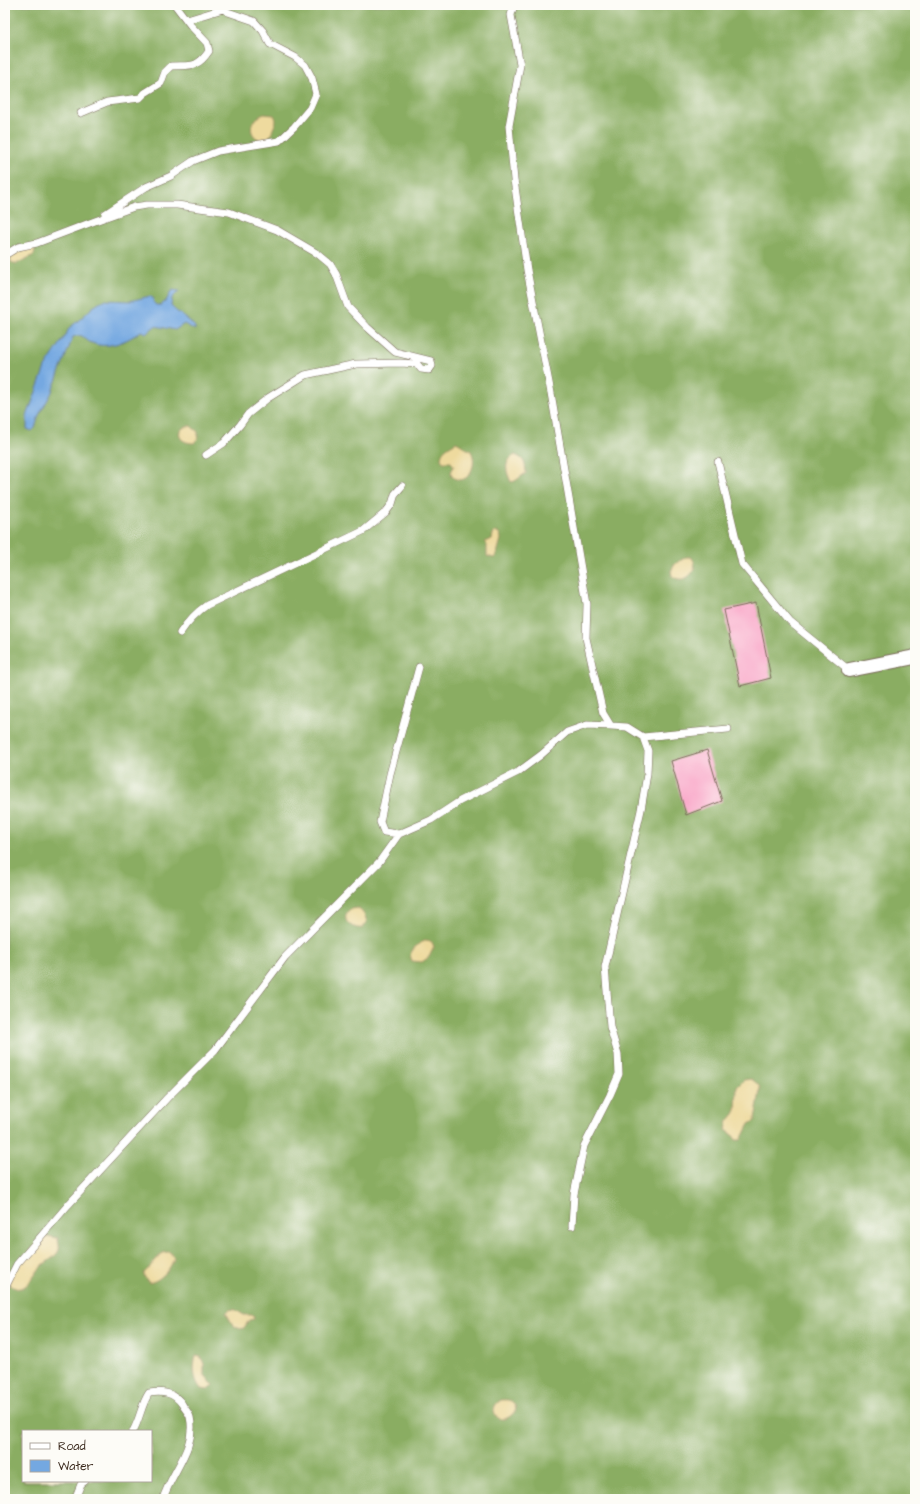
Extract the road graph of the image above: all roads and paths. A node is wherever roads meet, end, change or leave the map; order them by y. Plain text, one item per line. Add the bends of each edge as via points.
1 (175, 5) edge
2 (514, 5) edge
3 (220, 7) edge
4 (187, 20) junction
5 (81, 113) dead end
6 (95, 221) junction
7 (5, 255) edge
8 (206, 456) dead end
9 (718, 462) dead end
10 (402, 486) dead end
11 (180, 633) dead end
12 (915, 657) edge
13 (419, 667) dead end
14 (849, 670) joint
15 (611, 726) junction
16 (728, 729) dead end
17 (643, 737) junction
18 (399, 834) junction
19 (572, 1226) dead end
20 (5, 1288) edge
21 (133, 1430) edge
22 (84, 1482) edge
23 (75, 1499) edge
24 (163, 1499) edge

1 - 4 lane
2 - 15 lane via 511,15 520,65 509,126 514,180 527,270 587,604 586,638 604,713
3 - 4 lane
3 - 6 lane via 254,21 270,44 305,65 316,94 310,108 279,141 218,151 193,161 171,176 146,187
4 - 5 lane via 208,43 209,51 203,59 197,64 171,66 161,83 140,98 107,102
6 - 7 lane via 37,244 18,247
6 - 8 lane via 134,207 161,204 229,212 258,222 277,230 330,264 348,307 395,352 431,360 432,366 429,370 421,369 417,364 356,364 305,375 248,414 224,443
9 - 14 lane via 742,564 790,622
10 - 11 lane via 386,512 363,531 207,605 188,621
12 - 14 street
13 - 18 lane via 391,767 380,822 384,832
15 - 17 lane via 627,727
15 - 18 lane via 587,725 567,732 518,772 460,801 431,820
16 - 17 lane
17 - 19 lane via 648,751 642,810 605,967 610,1027 618,1054 619,1074 584,1146 574,1194
18 - 20 lane via 379,862 285,957 215,1050 68,1205 17,1264
21 - 24 lane via 148,1393 169,1393 190,1416 190,1435 184,1456
22 - 23 lane

